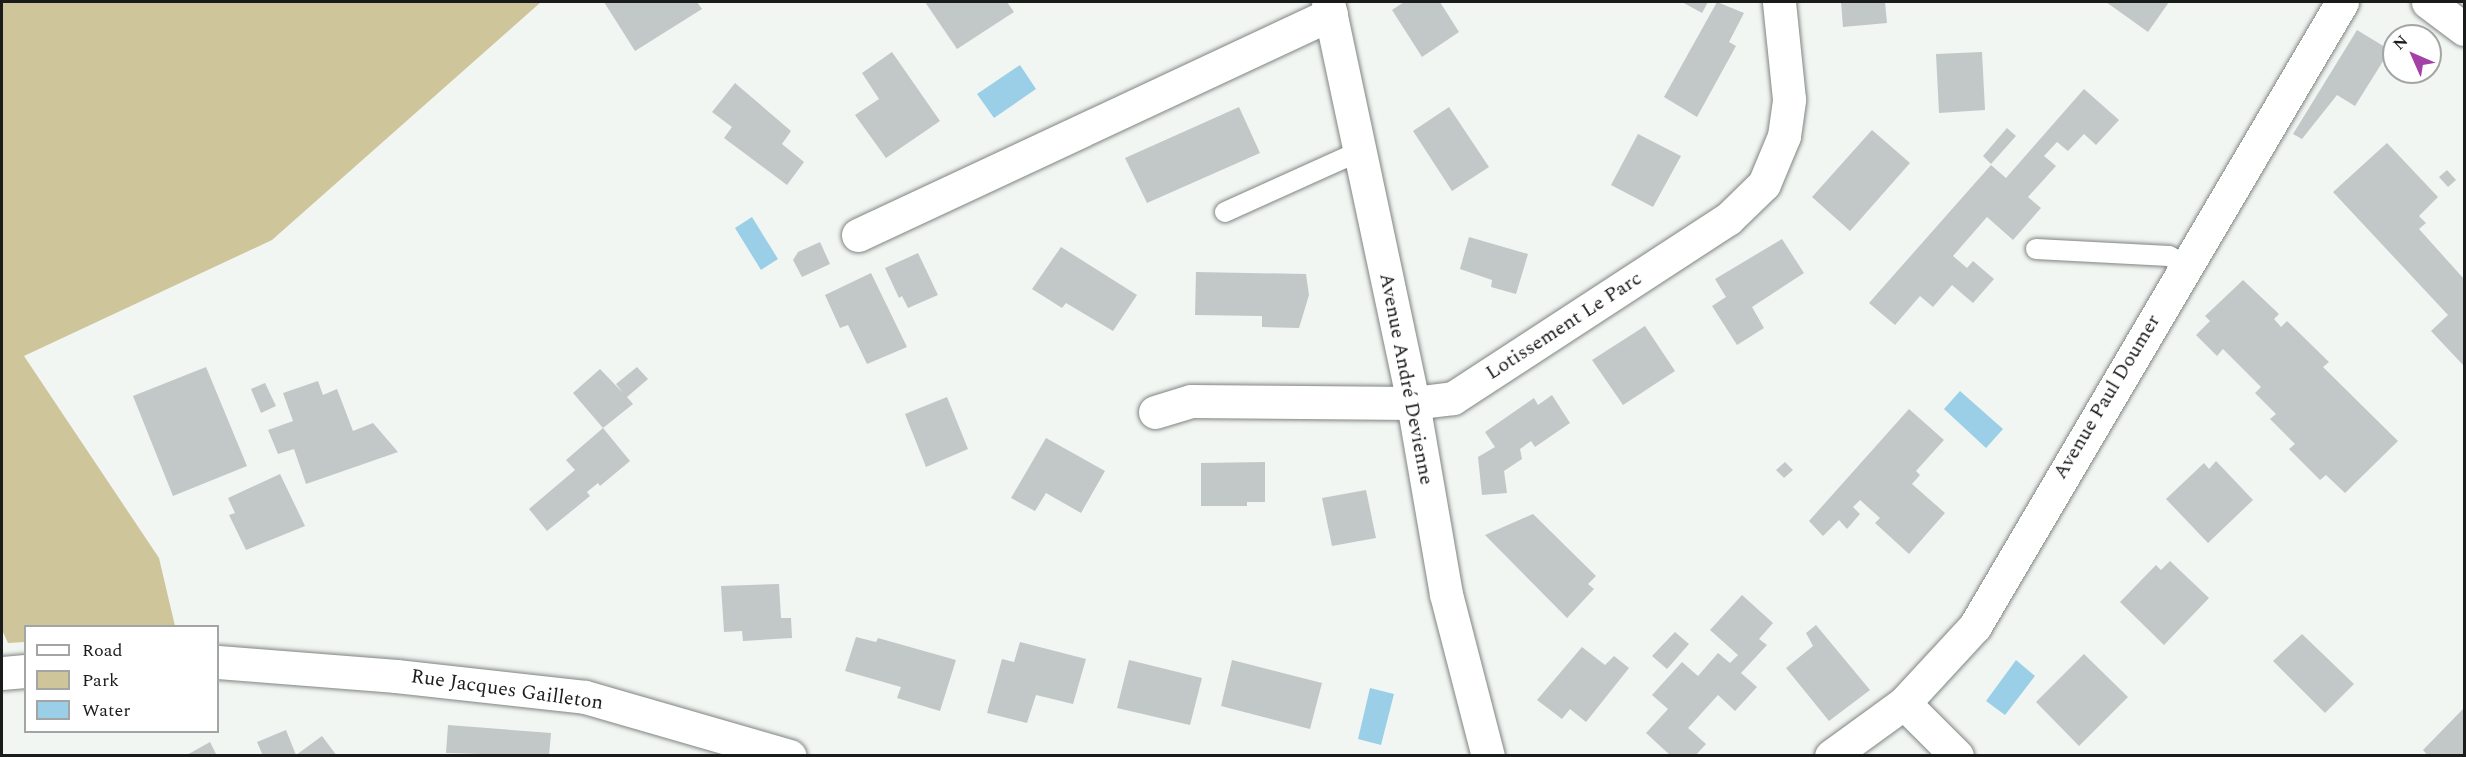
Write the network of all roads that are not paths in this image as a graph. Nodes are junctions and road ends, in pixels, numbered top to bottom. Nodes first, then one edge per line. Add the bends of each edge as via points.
1 (1779, 2) edge
2 (2342, 2) edge
3 (2428, 2) edge
4 (1329, 8) edge
5 (2464, 29) edge
6 (1360, 152) junction
7 (1225, 212) dead end
8 (858, 235) dead end
9 (2036, 249) dead end
10 (2185, 265) junction
11 (1413, 403) junction
12 (1155, 412) dead end
13 (219, 662) edge
14 (24, 671) edge
15 (2, 673) edge
16 (1904, 704) junction
17 (687, 740) edge
18 (790, 756) edge
19 (1488, 756) edge
20 (1831, 756) edge
21 (1957, 756) edge

1 - 11 street, Lotissement Le Parc via 1789,99 1784,136 1764,184 1728,219 1453,398
2 - 10 street, Avenue Paul Doumer
3 - 5 street
4 - 6 street, Avenue André Devienne
4 - 8 street
6 - 7 lane
6 - 11 street, Avenue André Devienne
9 - 10 lane via 2169,256
10 - 16 street, Avenue Paul Doumer via 1976,626
11 - 12 street, Lotissement Le Parc via 1191,401
11 - 19 street, Avenue André Devienne via 1446,594
13 - 17 street, Rue Jacques Gailleton via 396,675 585,697
14 - 15 street
16 - 20 street, Avenue Paul Doumer
16 - 21 street
17 - 18 street, Rue Jacques Gailleton

